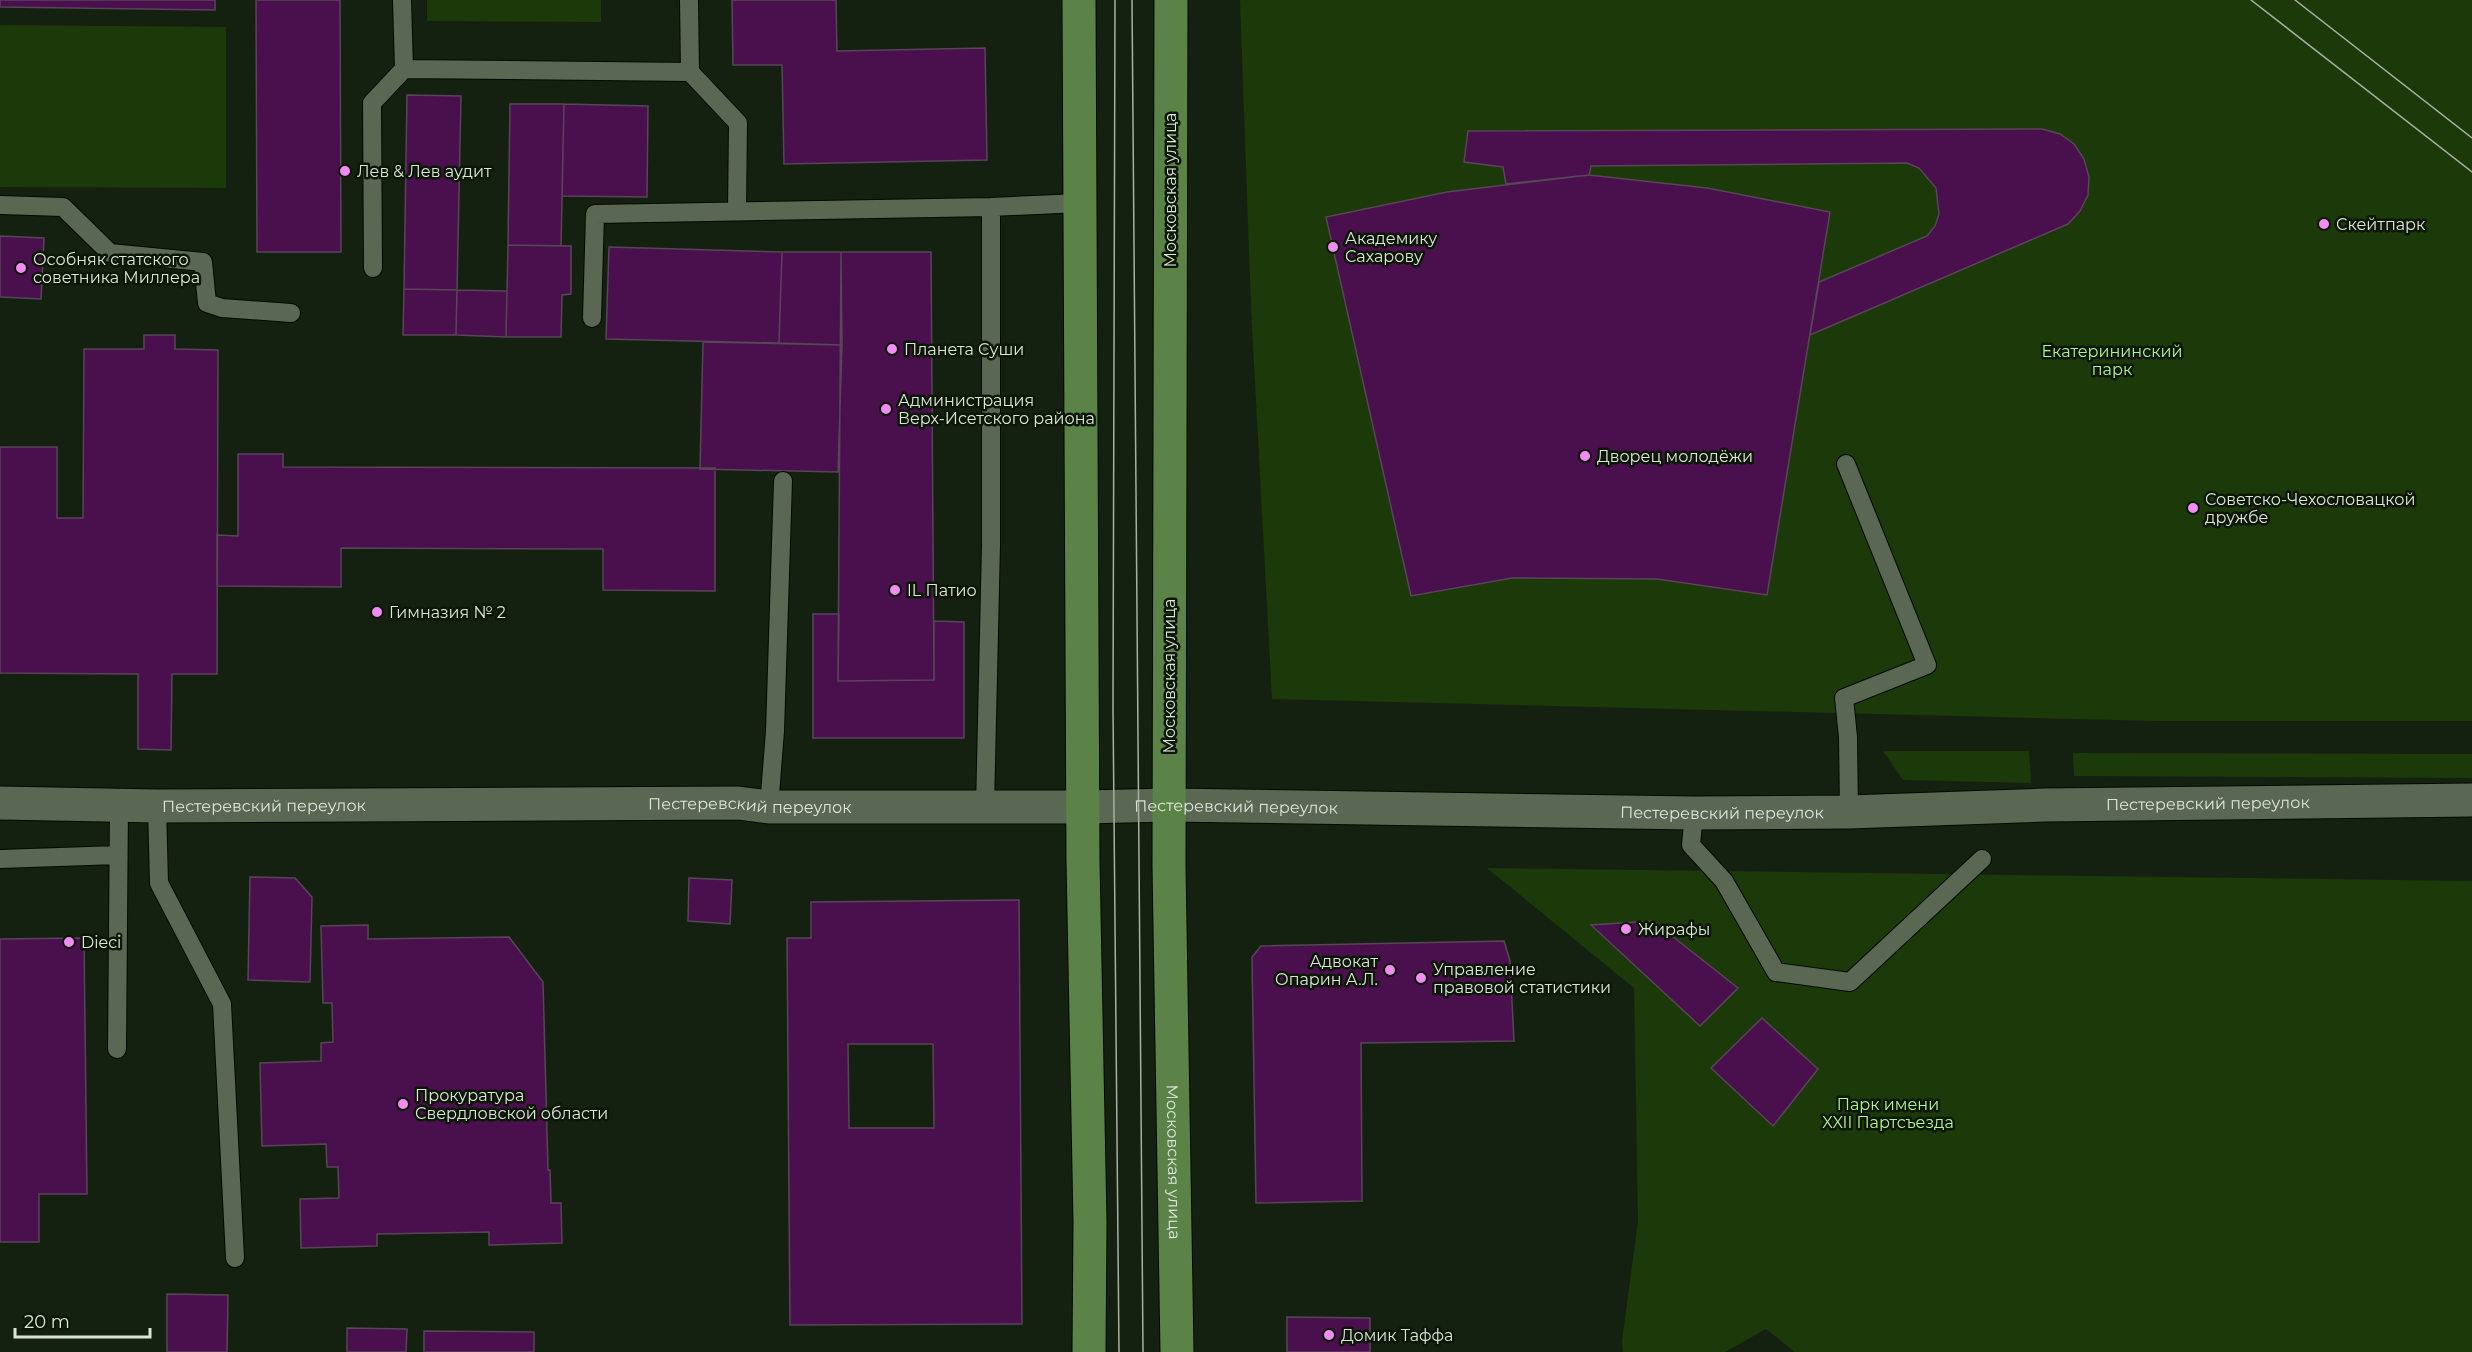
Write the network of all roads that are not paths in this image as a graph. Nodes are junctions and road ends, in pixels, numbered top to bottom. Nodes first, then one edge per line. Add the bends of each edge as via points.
1 (402, 0) edge
2 (689, 0) edge
3 (1079, 0) edge
4 (1171, 0) edge
5 (404, 69) junction
6 (690, 72) junction
7 (1080, 203) junction
8 (0, 205) edge
9 (991, 207) junction
10 (737, 210) junction
11 (373, 268) dead end
12 (291, 313) dead end
13 (592, 318) dead end
14 (1846, 464) dead end
15 (783, 481) dead end
16 (2472, 800) edge
17 (0, 803) edge
18 (119, 805) junction
19 (1169, 805) junction
20 (157, 806) junction
21 (770, 807) junction
22 (1083, 807) junction
23 (985, 808) junction
24 (1849, 812) junction
25 (1694, 813) junction
26 (118, 855) junction
27 (1982, 859) dead end
28 (0, 860) edge
29 (117, 1049) dead end
30 (236, 1258) dead end
31 (1089, 1352) edge
32 (1177, 1352) edge

1 - 5 lane
2 - 6 lane
3 - 7 main road
4 - 19 main road, Московская улица
5 - 6 lane
5 - 11 lane via 372,103
6 - 10 lane via 738,123
7 - 9 lane
7 - 22 main road
8 - 12 lane via 63,207 110,253 203,262 207,303 222,308
9 - 10 lane
9 - 23 lane via 991,544
10 - 13 lane via 595,214
14 - 24 lane via 1926,664 1844,698
15 - 21 lane
16 - 24 main road, Пестеревский переулок via 2045,805
17 - 18 main road, Пестеревский переулок
18 - 20 main road, Пестеревский переулок
18 - 26 lane
19 - 22 main road, Пестеревский переулок
19 - 25 main road, Пестеревский переулок
19 - 32 main road, Московская улица
20 - 21 main road, Пестеревский переулок via 738,803
20 - 30 lane via 159,883 222,1004
21 - 23 main road, Пестеревский переулок
22 - 23 main road, Пестеревский переулок
22 - 31 main road
24 - 25 main road, Пестеревский переулок
25 - 27 lane via 1691,845 1724,881 1776,972 1850,982
26 - 28 lane
26 - 29 lane

